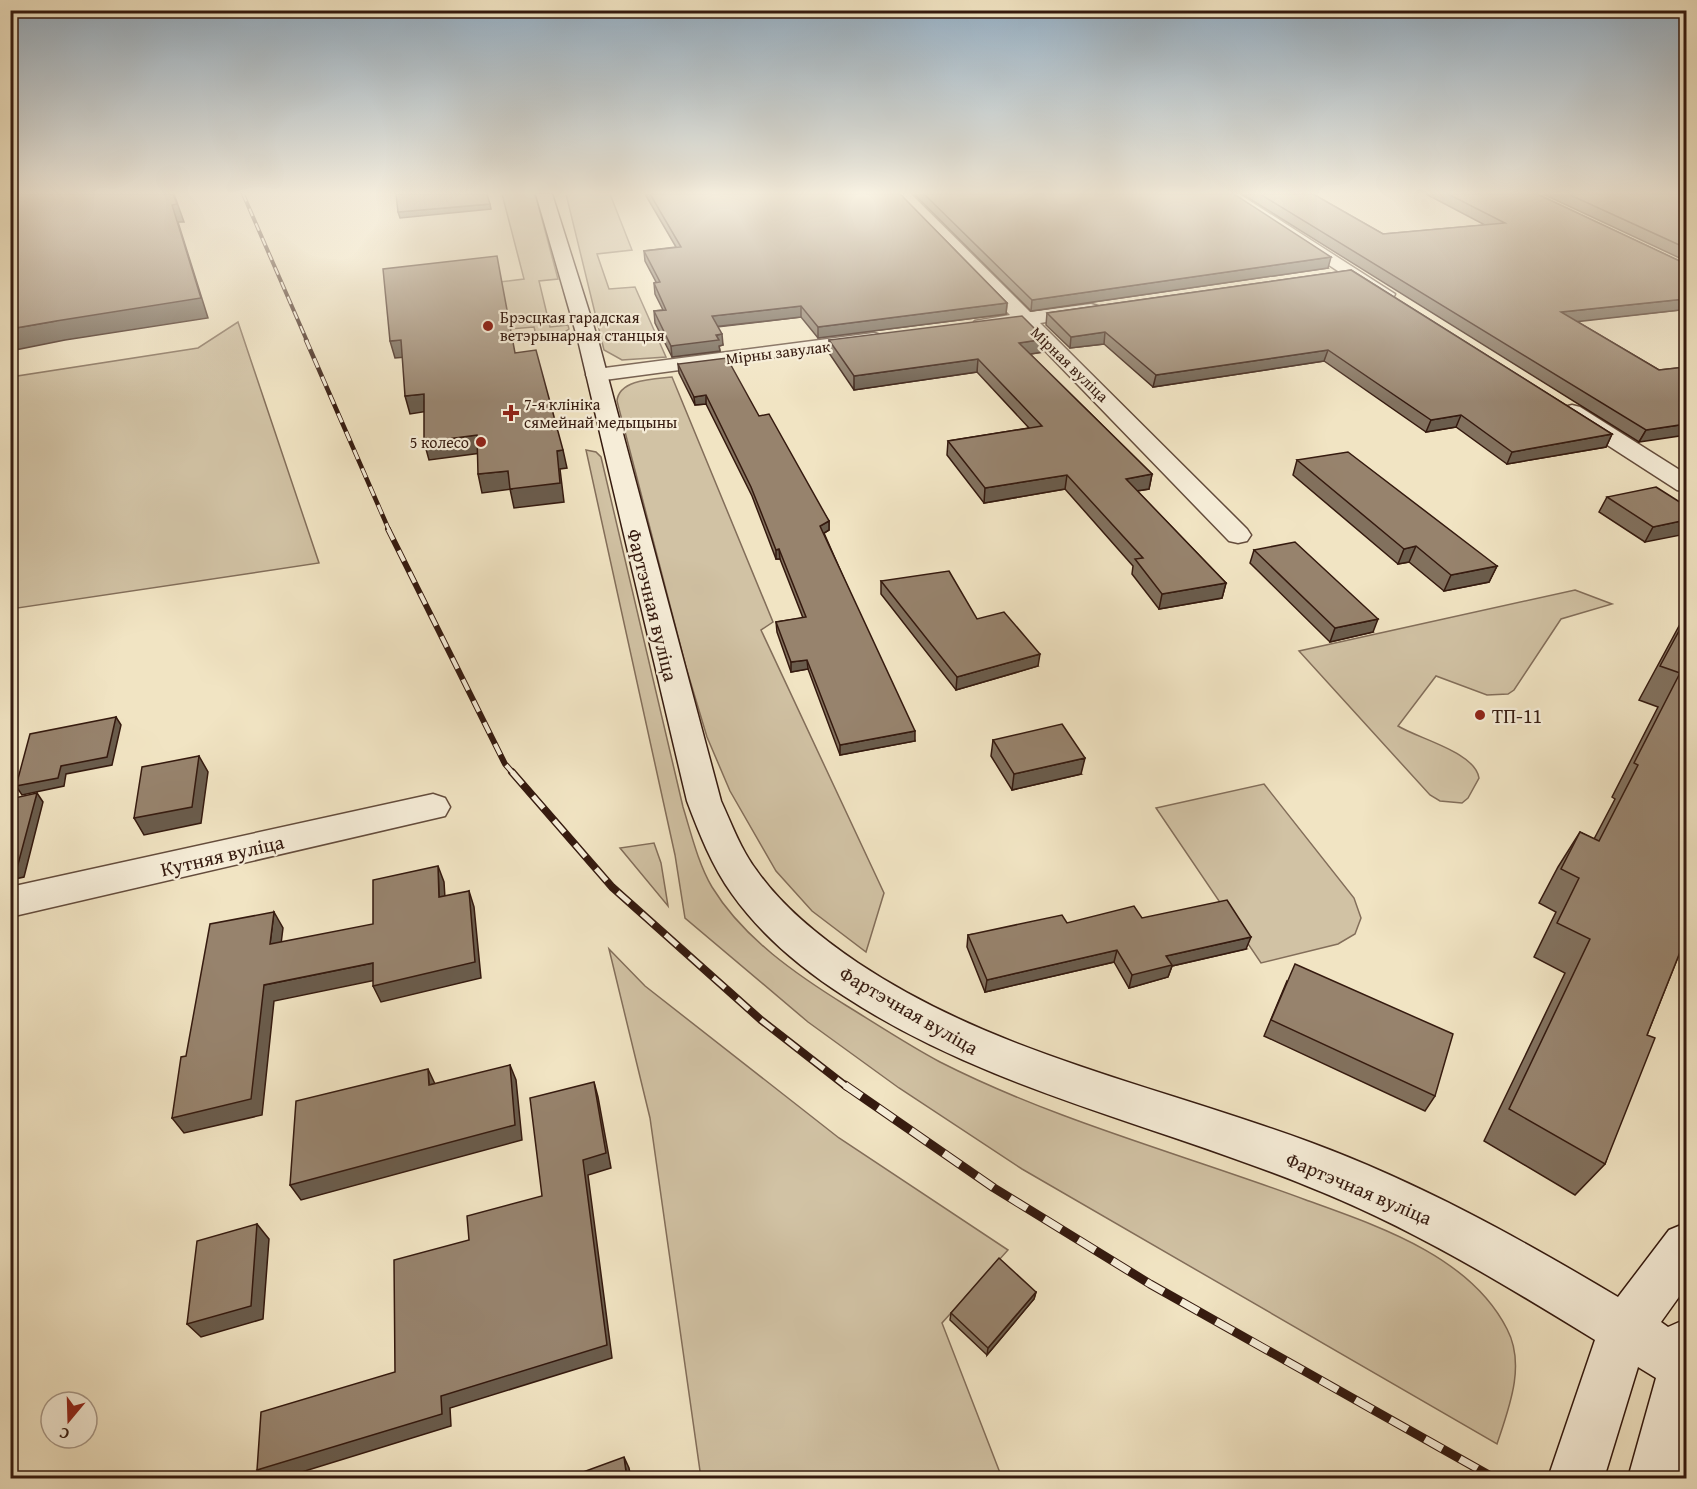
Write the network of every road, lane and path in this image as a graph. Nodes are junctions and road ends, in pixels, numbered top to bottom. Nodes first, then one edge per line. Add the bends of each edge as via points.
1 (564, 263) edge
2 (969, 263) edge
3 (1338, 263) edge
4 (1351, 272) junction
5 (1316, 277) edge
6 (1401, 303) edge
7 (1105, 308) edge
8 (1023, 320) junction
9 (964, 327) edge
10 (894, 336) edge
11 (597, 375) junction
12 (1558, 404) edge
13 (1686, 485) edge
14 (1238, 535) dead end
15 (434, 807) dead end
16 (10, 902) edge
17 (1686, 1263) edge
18 (1624, 1330) junction
19 (1686, 1356) edge
20 (1576, 1479) edge
21 (1656, 1479) edge

1 - 11 street, Фартэчная вуліца
2 - 8 street, Мірная вуліца
3 - 4 street
4 - 5 street
4 - 6 street
7 - 8 street
8 - 9 street
8 - 14 street, Мірная вуліца via 1056,348
10 - 11 street, Мірны завулак
11 - 18 street, Фартэчная вуліца via 704,801 725,851 751,892 790,933 852,981 984,1053 1054,1080 1290,1157 1370,1189 1447,1226
12 - 13 street
15 - 16 street, Кутняя вуліца
17 - 18 street
18 - 19 street, Фартэчная вуліца
18 - 20 street
19 - 21 street

